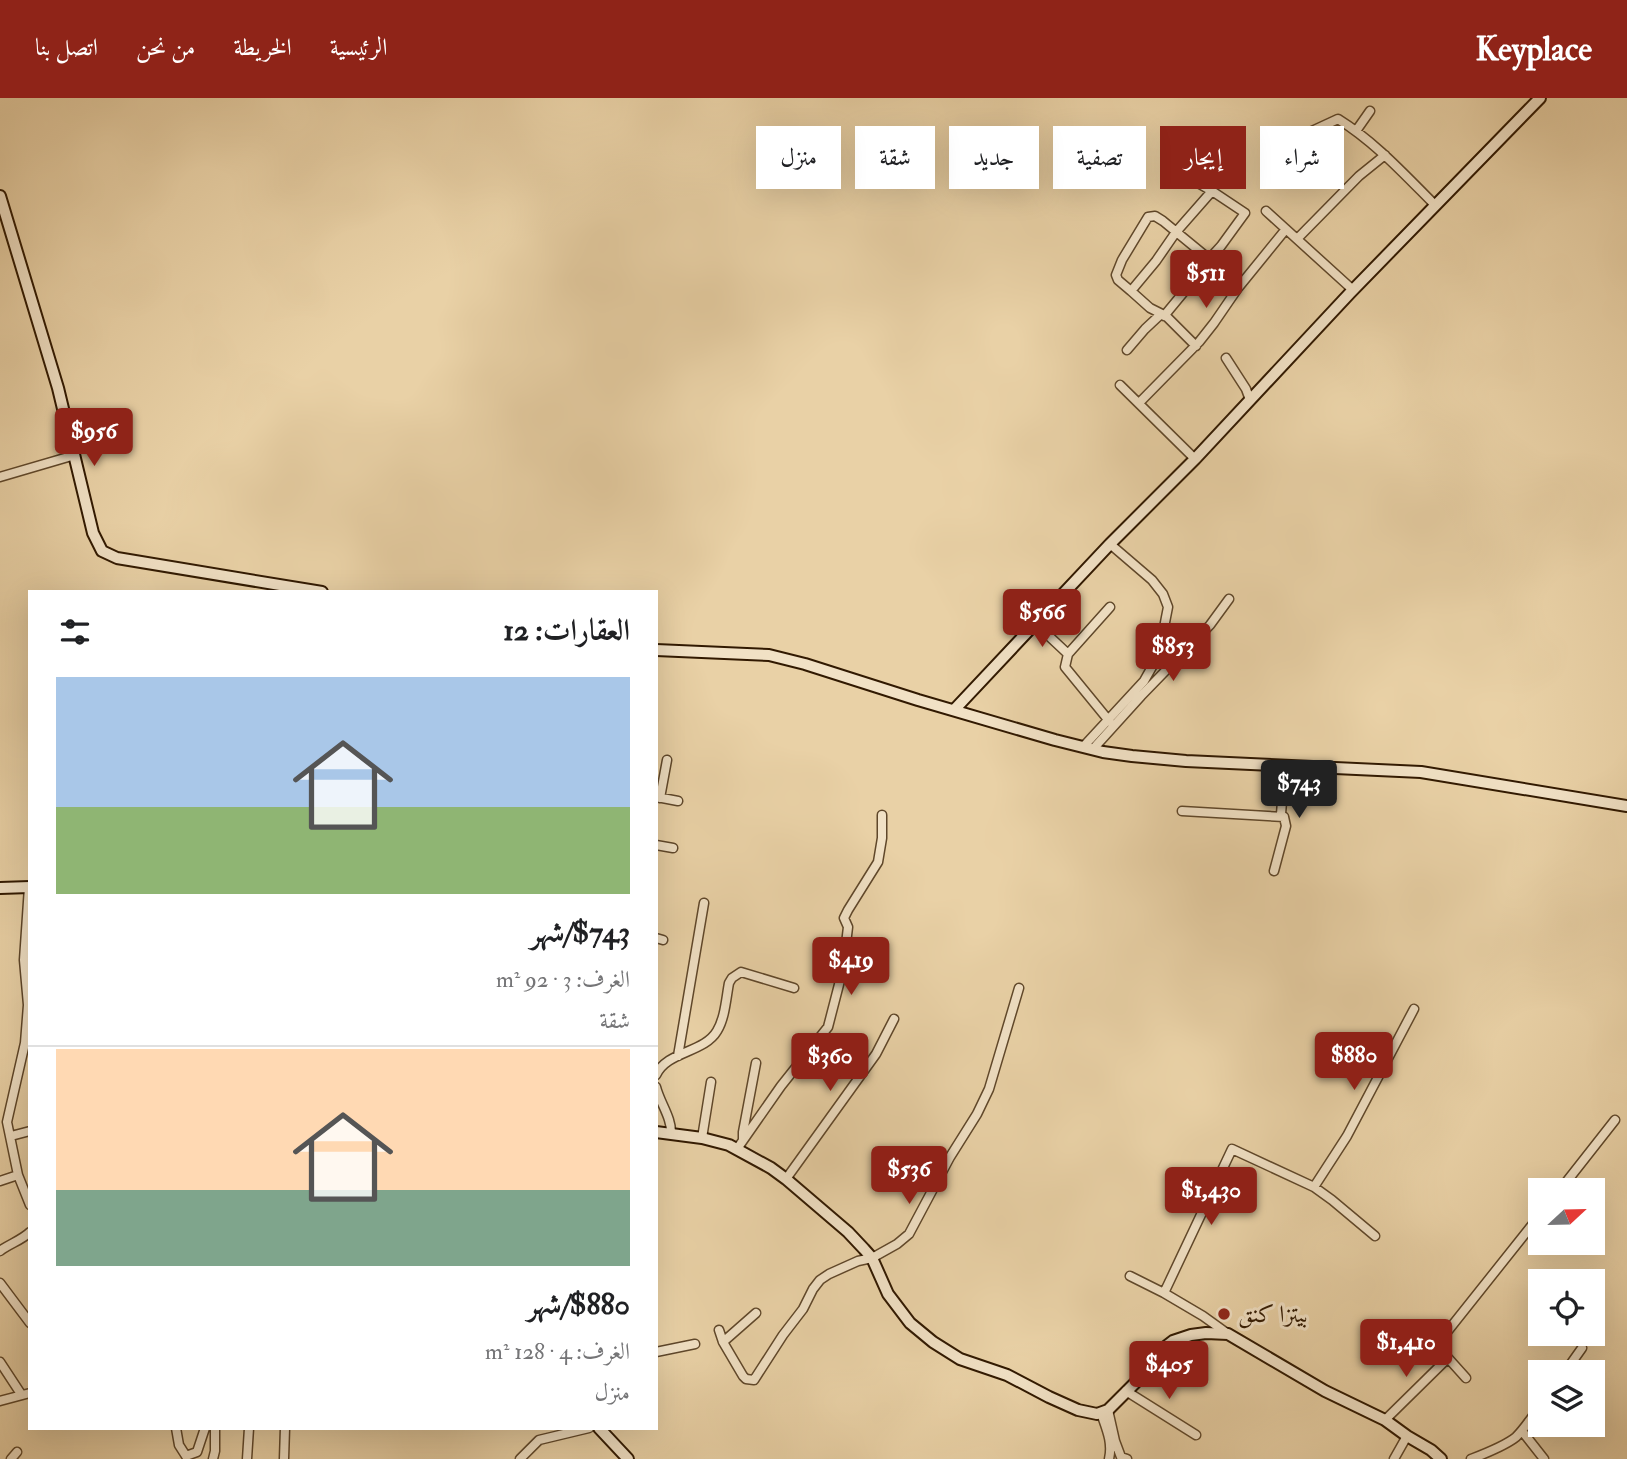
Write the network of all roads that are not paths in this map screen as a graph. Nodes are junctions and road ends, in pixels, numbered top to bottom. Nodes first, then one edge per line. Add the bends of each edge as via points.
1 (1540, 98) edge
2 (1370, 111) dead end
3 (1323, 126) edge
4 (1356, 131) junction
5 (1385, 155) junction
6 (1208, 189) edge
7 (1212, 191) junction
8 (0, 196) edge
9 (1435, 205) junction
10 (1266, 211) dead end
11 (1286, 229) junction
12 (1176, 232) junction
13 (1297, 239) junction
14 (1208, 258) junction
15 (1353, 290) junction
16 (1131, 291) junction
17 (1162, 315) junction
18 (1196, 346) junction
19 (1127, 350) dead end
20 (1226, 358) dead end
21 (1120, 385) dead end
22 (1250, 400) junction
23 (1139, 403) junction
24 (75, 455) junction
25 (1195, 459) junction
26 (0, 477) edge
27 (1110, 544) junction
28 (310, 590) edge
29 (1229, 600) dead end
30 (1110, 607) dead end
31 (1036, 624) junction
32 (658, 650) edge
33 (1068, 654) junction
34 (955, 709) junction
35 (1108, 719) junction
36 (1112, 728) junction
37 (1088, 748) junction
38 (667, 760) dead end
39 (1285, 765) junction
40 (658, 798) edge
41 (678, 801) dead end
42 (1627, 806) edge
43 (1182, 811) dead end
44 (883, 815) dead end
45 (1284, 817) junction
46 (658, 845) edge
47 (673, 848) dead end
48 (1274, 871) dead end
49 (28, 887) edge
50 (0, 888) edge
51 (704, 903) dead end
52 (28, 920) edge
53 (27, 954) edge
54 (28, 980) edge
55 (794, 988) dead end
56 (1019, 988) dead end
57 (1414, 1009) dead end
58 (28, 1014) edge
59 (894, 1019) dead end
60 (678, 1056) junction
61 (756, 1063) dead end
62 (658, 1070) edge
63 (711, 1082) dead end
64 (658, 1093) edge
65 (1615, 1120) dead end
66 (28, 1132) edge
67 (658, 1132) edge
68 (671, 1134) junction
69 (11, 1136) junction
70 (702, 1138) junction
71 (740, 1145) junction
72 (18, 1175) junction
73 (1569, 1178) edge
74 (786, 1179) junction
75 (0, 1181) edge
76 (1314, 1188) junction
77 (28, 1200) edge
78 (1528, 1229) edge
79 (28, 1236) edge
80 (1376, 1236) dead end
81 (0, 1251) edge
82 (872, 1258) junction
83 (1130, 1276) dead end
84 (0, 1283) edge
85 (1164, 1293) junction
86 (756, 1313) dead end
87 (28, 1320) edge
88 (719, 1330) dead end
89 (1228, 1334) junction
90 (723, 1342) junction
91 (695, 1344) dead end
92 (1582, 1348) dead end
93 (658, 1353) edge
94 (1448, 1358) junction
95 (1574, 1360) edge
96 (0, 1362) edge
97 (1466, 1378) dead end
98 (1126, 1391) junction
99 (25, 1393) edge
100 (0, 1401) edge
101 (1104, 1411) junction
102 (1385, 1420) junction
103 (1528, 1423) edge
104 (176, 1430) edge
105 (204, 1430) edge
106 (215, 1430) edge
107 (249, 1430) edge
108 (285, 1430) edge
109 (580, 1430) edge
110 (601, 1430) edge
111 (1522, 1431) junction
112 (1196, 1435) dead end
113 (1407, 1436) junction
114 (214, 1459) edge
115 (247, 1459) edge
116 (284, 1459) edge
117 (520, 1459) edge
118 (628, 1459) edge
119 (1109, 1459) edge
120 (1127, 1459) edge
121 (1394, 1459) edge
122 (1441, 1459) edge
123 (1471, 1459) edge
124 (1544, 1459) edge

1 - 9 street
2 - 4 street
3 - 4 street via 1338,119
4 - 5 street
5 - 9 street
5 - 13 street
6 - 7 street
7 - 12 street
7 - 14 street via 1245,213
8 - 24 street
9 - 15 street
10 - 11 street
11 - 13 street
11 - 18 street
12 - 14 street
12 - 16 street
12 - 16 street via 1157,216 1146,219 1117,270 1118,280
13 - 15 street
14 - 17 street
15 - 22 street
16 - 17 street
17 - 18 street
17 - 19 street
18 - 23 street
20 - 22 street
21 - 23 street
22 - 25 street
23 - 25 street
24 - 26 street
24 - 28 street via 93,533 102,551 117,558
25 - 27 street
27 - 31 street
27 - 35 street via 1152,580 1168,607 1153,665
29 - 36 street
30 - 33 street
31 - 33 street
31 - 34 street
32 - 34 street via 769,655
33 - 35 street via 1065,667
34 - 37 street
35 - 36 street
35 - 37 street
36 - 37 street
37 - 39 street via 1186,761
38 - 40 street
39 - 42 street via 1421,772
39 - 45 street
40 - 41 street
43 - 45 street
44 - 71 street via 878,862 844,918 848,927 843,969 828,1027
45 - 48 street via 1286,826
46 - 47 street
49 - 50 street
51 - 60 street
52 - 53 street
53 - 54 street
55 - 60 street via 741,972 729,983 716,1034
56 - 82 street via 977,1114 909,1234
57 - 76 street
58 - 69 street via 7,1122
59 - 74 street via 876,1054
60 - 62 street
61 - 71 street
63 - 70 street
64 - 68 street
65 - 73 street
66 - 69 street
67 - 68 street
68 - 70 street
69 - 72 street
70 - 71 street
71 - 74 street
72 - 75 street
72 - 77 street
74 - 82 street
76 - 80 street
76 - 85 street via 1232,1149
78 - 94 street via 1432,1344
79 - 81 street
82 - 90 street via 820,1280 754,1380 743,1376
82 - 101 street via 888,1294 909,1323 933,1342 960,1359 1007,1374 1078,1410
83 - 85 street
84 - 87 street
85 - 89 street
86 - 90 street
88 - 90 street
89 - 98 street via 1173,1340
89 - 102 street
91 - 93 street
92 - 95 street
94 - 97 street
94 - 102 street
96 - 99 street
98 - 101 street
98 - 112 street
99 - 100 street
101 - 119 street
101 - 120 street via 1121,1457
102 - 113 street
103 - 111 street
104 - 105 street via 186,1456 197,1452
106 - 114 street
107 - 115 street
108 - 116 street
109 - 117 street via 538,1440
110 - 118 street
111 - 123 street via 1486,1455
111 - 124 street
113 - 121 street
113 - 122 street

